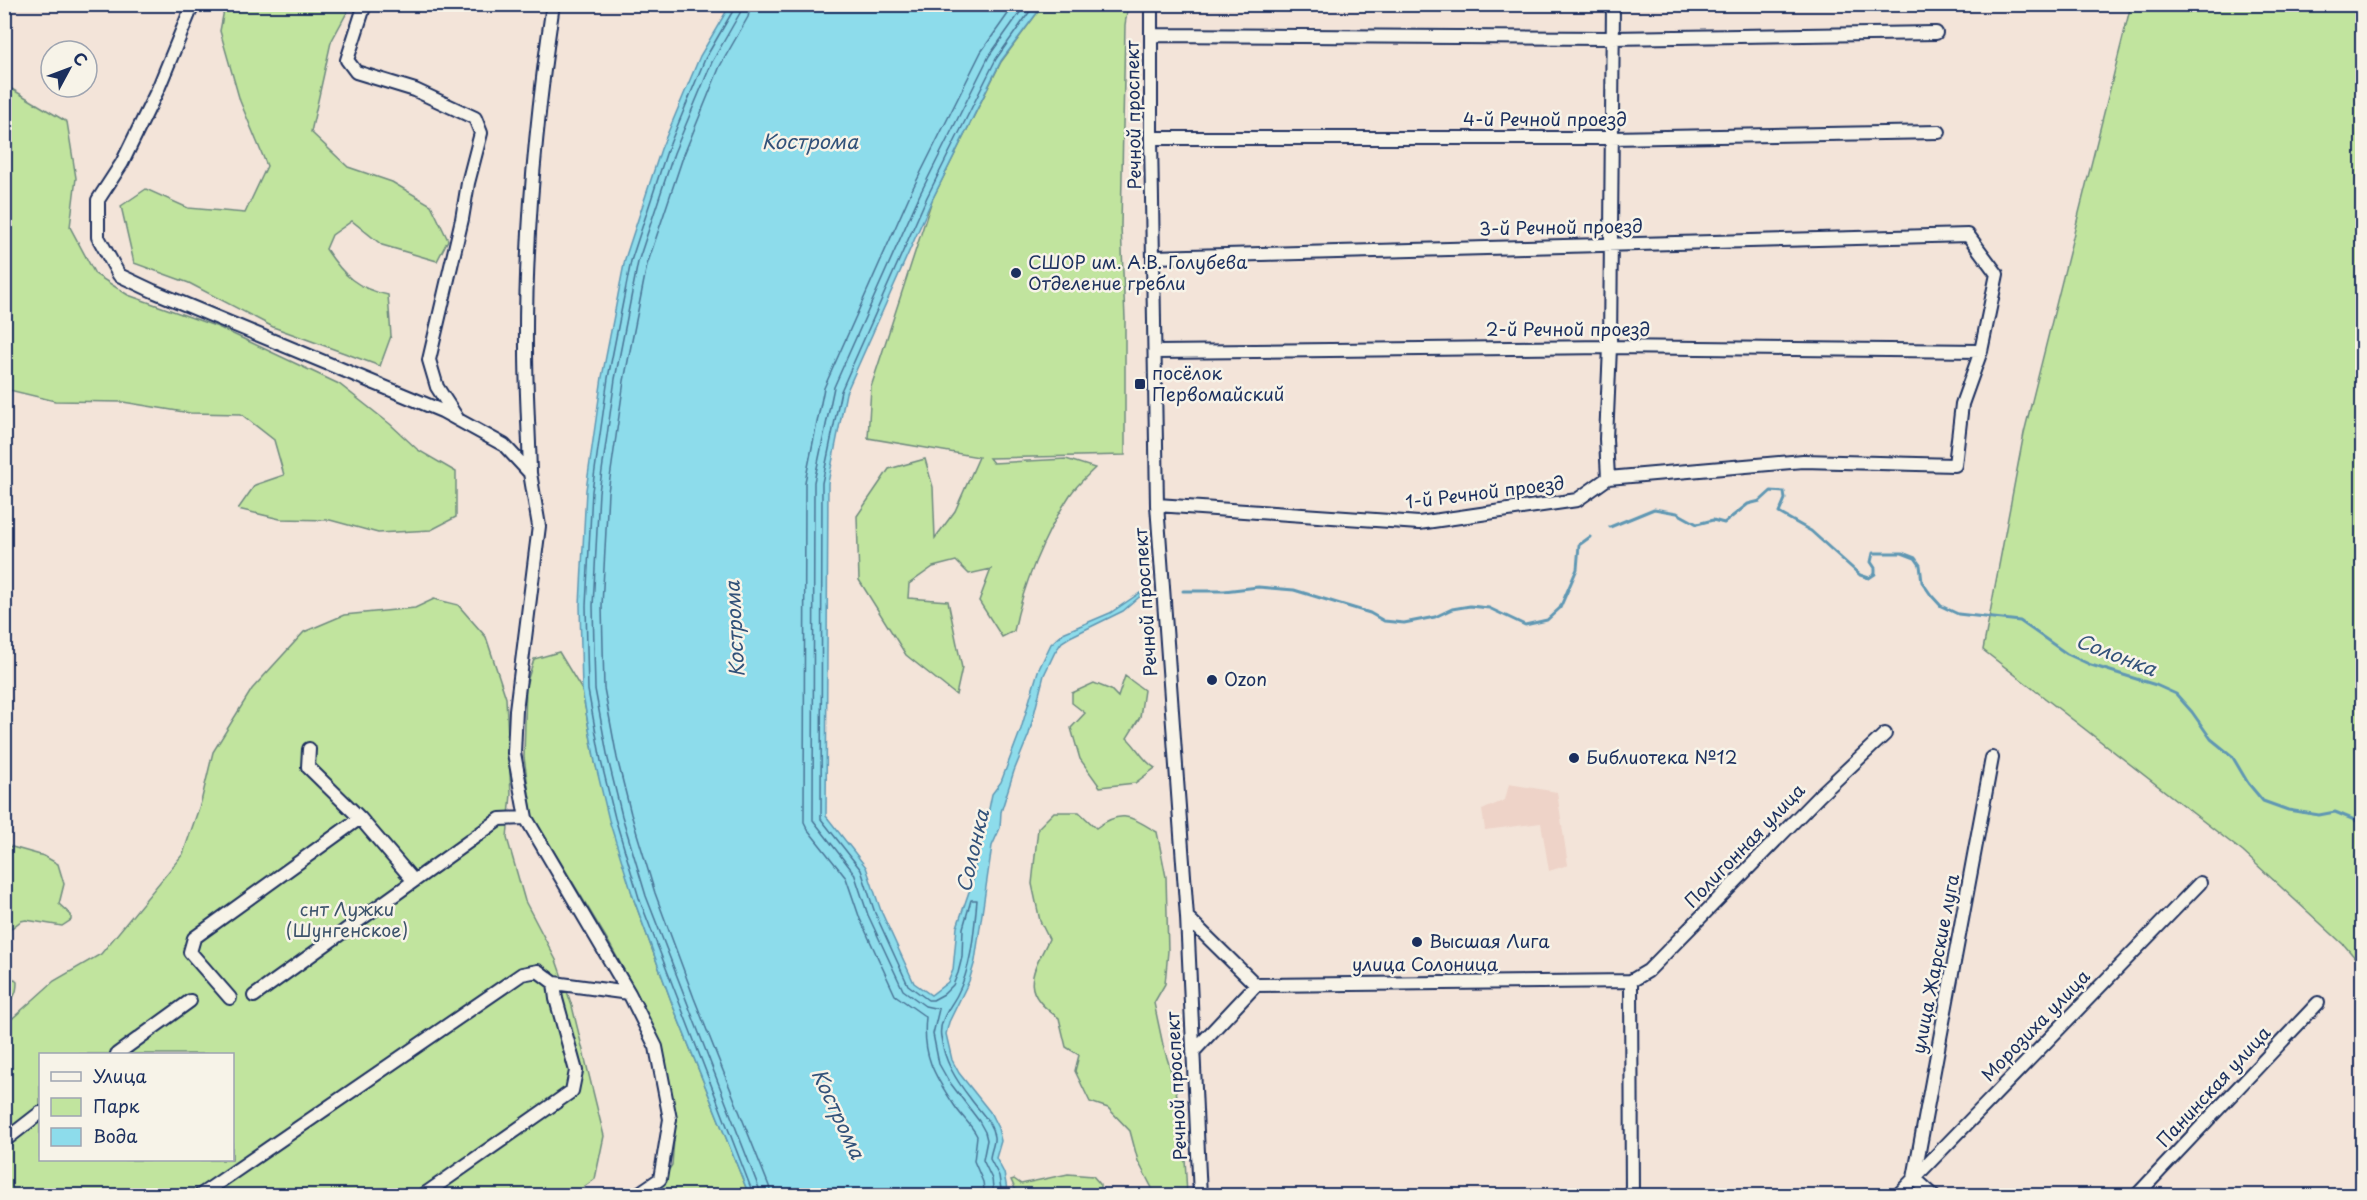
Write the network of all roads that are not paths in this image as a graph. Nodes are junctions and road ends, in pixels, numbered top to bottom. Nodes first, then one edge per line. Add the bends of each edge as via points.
1 (193, 4) edge
2 (365, 4) edge
3 (553, 4) edge
4 (1151, 4) edge
5 (1613, 4) edge
6 (1936, 33) dead end
7 (1151, 35) junction
8 (1612, 38) junction
9 (1939, 132) dead end
10 (1151, 138) junction
11 (1611, 138) junction
12 (1611, 245) junction
13 (1154, 257) junction
14 (1610, 347) junction
15 (1982, 351) junction
16 (1155, 352) junction
17 (457, 420) junction
18 (530, 473) junction
19 (1608, 478) junction
20 (1157, 505) junction
21 (1884, 734) dead end
22 (309, 749) dead end
23 (1992, 758) dead end
24 (360, 818) junction
25 (526, 818) junction
26 (413, 880) junction
27 (2200, 883) dead end
28 (1187, 917) junction
29 (1631, 981) junction
30 (554, 983) junction
31 (1256, 985) junction
32 (630, 993) junction
33 (254, 996) dead end
34 (230, 998) dead end
35 (190, 1001) dead end
36 (2318, 1003) dead end
37 (1193, 1052) junction
38 (118, 1053) edge
39 (39, 1114) edge
40 (4, 1141) edge
41 (1914, 1178) junction
42 (199, 1196) edge
43 (422, 1196) edge
44 (635, 1196) edge
45 (1200, 1196) edge
46 (1632, 1196) edge
47 (1897, 1196) edge
48 (1934, 1196) edge
49 (2136, 1196) edge

1 - 17 street via 153,100 122,163 98,200 98,237 119,275
2 - 17 street via 347,60 356,72 379,77 454,107 475,118 481,133 429,360 437,387
3 - 18 street via 540,96 529,237 526,350
4 - 7 street, Речной проспект
5 - 8 street
6 - 8 street
7 - 8 street
7 - 10 street, Речной проспект
8 - 11 street
9 - 11 street, 4-й Речной проезд
10 - 11 street, 4-й Речной проезд
10 - 13 street, Речной проспект
11 - 12 street
12 - 13 street, 3-й Речной проезд
12 - 14 street
12 - 15 street, 3-й Речной проезд via 1968,235 1997,274
13 - 16 street, Речной проспект
14 - 15 street, 2-й Речной проезд
14 - 16 street, 2-й Речной проезд
14 - 19 street
15 - 19 street via 1962,404 1955,465 1803,461
16 - 20 street, Речной проспект
17 - 18 street via 504,445
18 - 25 street via 539,526 514,753
19 - 20 street, 1-й Речной проезд via 1577,500 1419,523
20 - 28 street, Речной проспект
21 - 29 street, Полигонная улица via 1648,971
22 - 24 street via 308,767
23 - 41 street, улица Жарские луга
24 - 26 street
24 - 34 street via 194,938 190,952
25 - 26 street via 500,819
25 - 32 street
26 - 33 street
27 - 41 street, Морозиха улица
28 - 31 street
28 - 37 street, Речной проспект
29 - 31 street, улица Солоница
29 - 46 street
30 - 32 street
30 - 42 street via 538,971 522,974
30 - 43 street via 576,1071 572,1091
31 - 37 street
32 - 44 street via 656,1047 670,1119 660,1179
35 - 38 street
36 - 49 street, Панинская улица
37 - 45 street, Речной проспект
39 - 40 street
41 - 47 street, Морозиха улица
41 - 48 street

